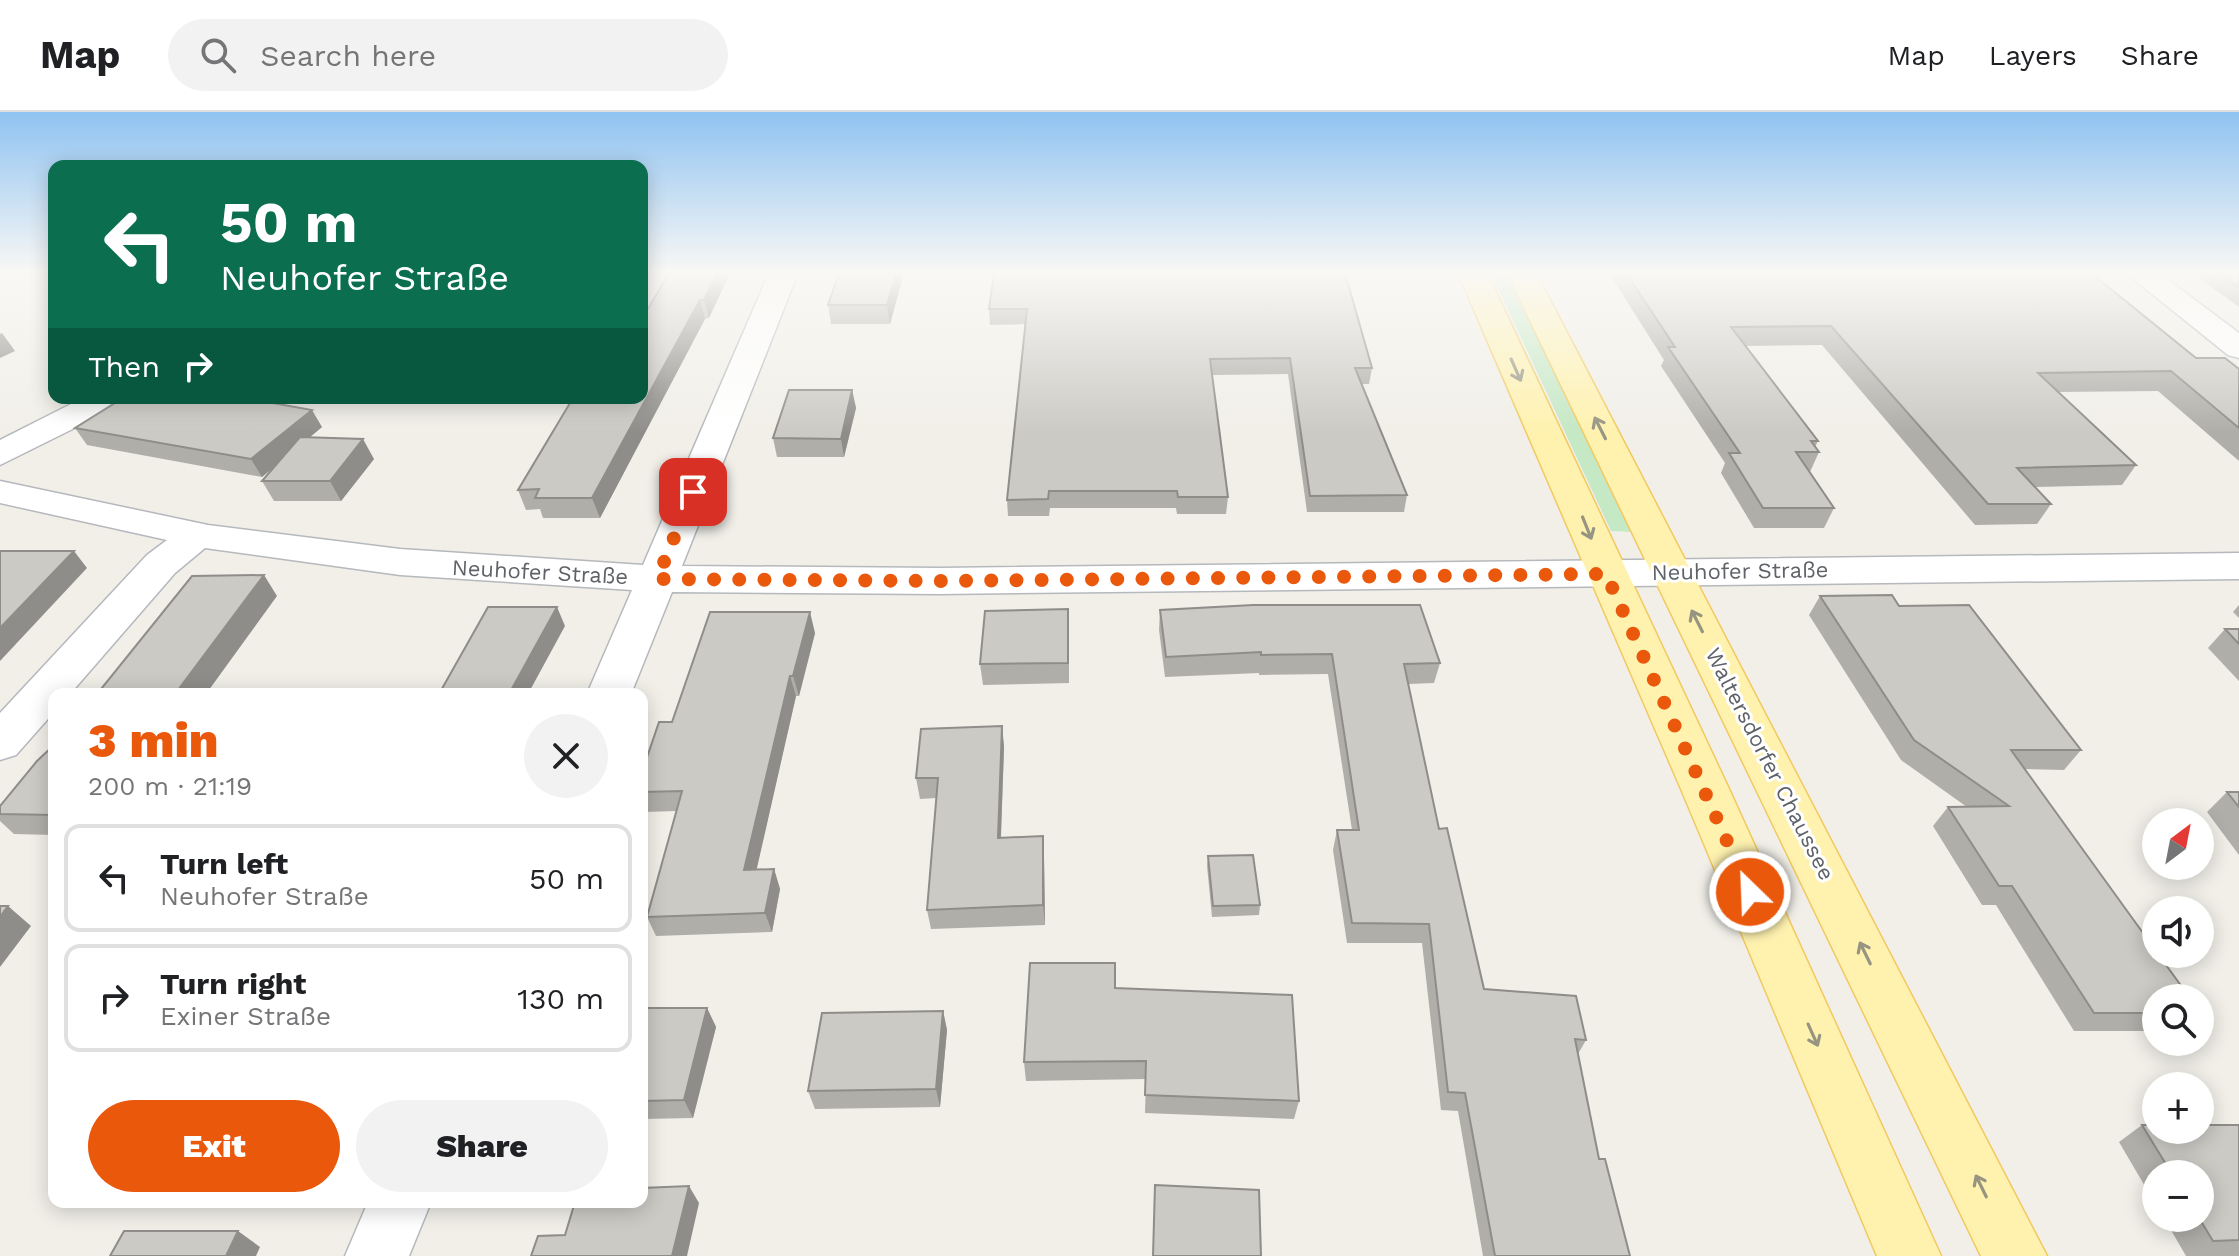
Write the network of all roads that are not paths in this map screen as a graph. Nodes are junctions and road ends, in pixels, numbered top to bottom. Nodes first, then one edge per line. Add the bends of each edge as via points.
1 (762, 326) edge
2 (1496, 326) edge
3 (1548, 326) edge
4 (2210, 326) edge
5 (2239, 348) edge
6 (97, 404) edge
7 (0, 454) edge
8 (0, 492) edge
9 (198, 535) junction
10 (2239, 566) edge
11 (1673, 573) junction
12 (1606, 574) junction
13 (657, 579) junction
14 (49, 688) edge
15 (612, 688) edge
16 (48, 690) edge
17 (0, 743) edge
18 (397, 1208) edge
19 (377, 1256) edge
20 (1909, 1256) edge
21 (2015, 1256) edge

1 - 13 street
2 -> 12 main road
11 -> 3 main road, Waltersdorfer Chaussee
4 - 5 street
6 - 7 street
8 - 9 street, Neuhofer Straße
9 - 13 street, Neuhofer Straße via 425,565
9 - 14 street via 161,564
10 - 11 street, Neuhofer Straße
11 - 12 street, Neuhofer Straße
21 -> 11 main road, Waltersdorfer Chaussee
12 - 13 street, Neuhofer Straße
12 -> 20 main road
13 - 15 street
16 - 17 street
18 - 19 street

